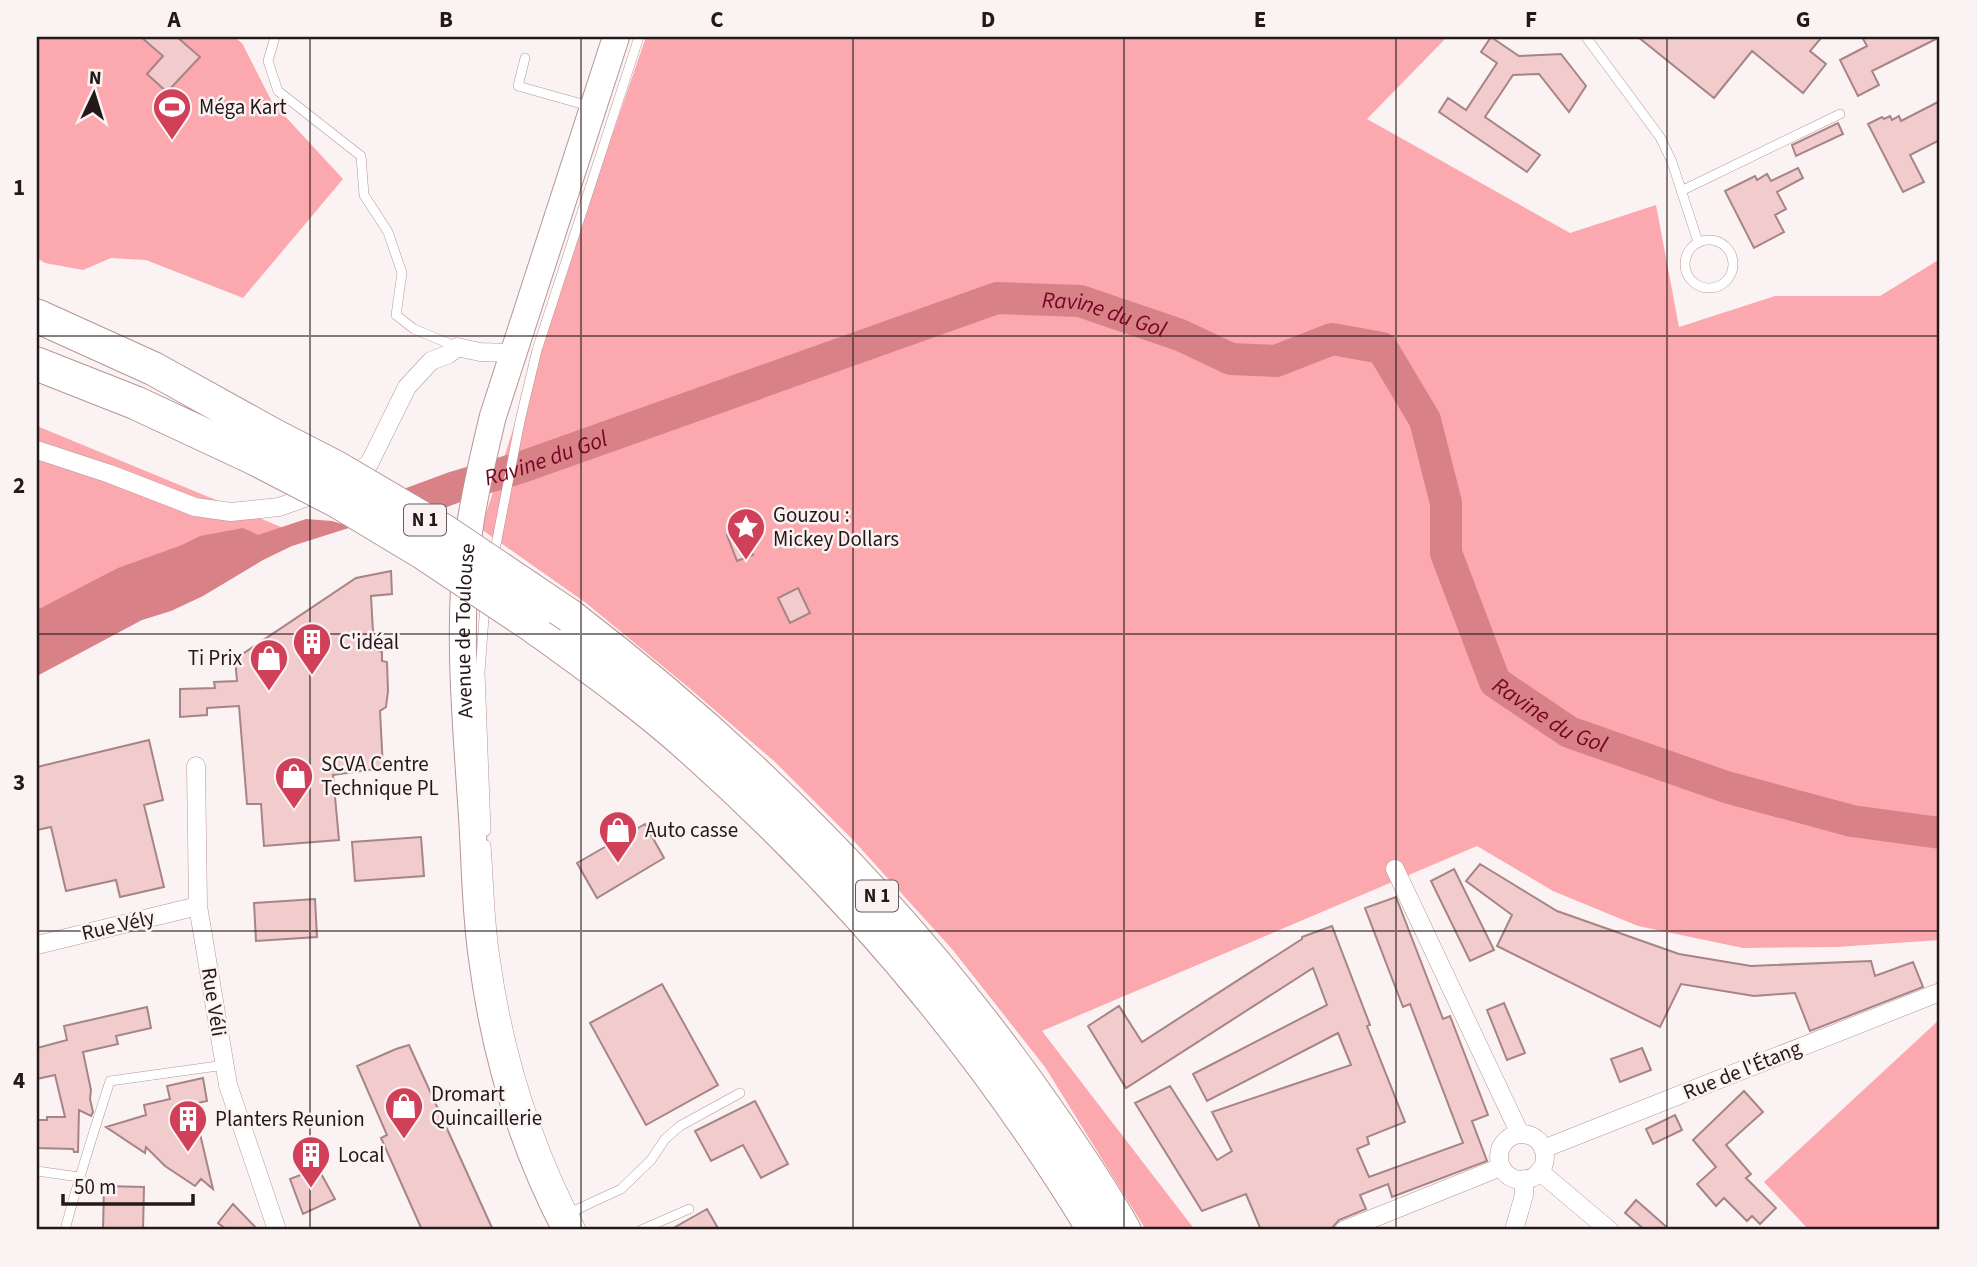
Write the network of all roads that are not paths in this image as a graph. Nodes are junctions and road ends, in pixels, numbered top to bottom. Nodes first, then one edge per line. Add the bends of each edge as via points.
1 (275, 37) edge
2 (616, 37) edge
3 (639, 37) edge
4 (1586, 37) edge
5 (525, 58) dead end
6 (593, 106) junction
7 (1840, 114) dead end
8 (1681, 191) junction
9 (1698, 242) junction
10 (37, 316) edge
11 (37, 334) edge
12 (457, 347) junction
13 (512, 352) junction
14 (37, 364) edge
15 (264, 447) junction
16 (37, 450) edge
17 (197, 766) dead end
18 (1395, 869) dead end
19 (198, 906) junction
20 (37, 945) edge
21 (1940, 992) edge
22 (225, 1065) junction
23 (740, 1093) dead end
24 (1520, 1134) junction
25 (1543, 1149) junction
26 (1501, 1167) junction
27 (37, 1171) edge
28 (1532, 1175) junction
29 (79, 1177) junction
30 (689, 1209) dead end
31 (570, 1223) edge
32 (65, 1230) edge
33 (277, 1230) edge
34 (641, 1230) edge
35 (1094, 1230) edge
36 (1124, 1230) edge
37 (1344, 1230) edge
38 (1514, 1230) edge
39 (1609, 1230) edge

1 - 12 lane via 268,61 278,90 361,156 364,195 388,232 402,274 396,315 414,329
2 - 6 main road, Avenue de Toulouse
3 - 31 lane via 537,350 501,513 480,672 494,955 511,1046
4 - 8 lane via 1660,137
5 - 6 lane via 518,86
6 - 13 main road, Avenue de Toulouse
7 - 8 lane
8 - 9 lane
9 - 9 lane via 1685,258 1685,269 1698,286 1720,286 1733,269 1733,258 1719,242
10 - 15 highway via 154,369
11 - 15 highway, N 1
12 - 13 street
12 - 16 street via 431,361 407,387 369,464 331,488 279,507 231,512 195,507
13 - 31 main road, Avenue de Toulouse via 487,439 468,541 463,692 482,957 499,1052 523,1132
14 - 15 highway, N 1
15 - 35 highway, N 1, bridge via 604,678 691,748 779,830 856,909 1002,1088
15 - 36 highway, N 1, bridge via 337,468 444,531 570,616 729,749 789,805 930,956 1016,1065
17 - 19 street, Rue Véli
18 - 24 street
19 - 20 street, Rue Vély
19 - 22 street, Rue Véli
21 - 25 street, Rue de l'Étang
22 - 29 lane via 110,1081
22 - 33 street, Rue Véli
23 - 31 lane via 680,1126 621,1189
24 - 25 street via 1529,1135
24 - 26 street via 1503,1143 1498,1158
25 - 28 street via 1545,1157
26 - 28 street via 1507,1175
26 - 37 street
27 - 29 lane
28 - 38 street
28 - 39 street
29 - 32 lane
30 - 34 lane

